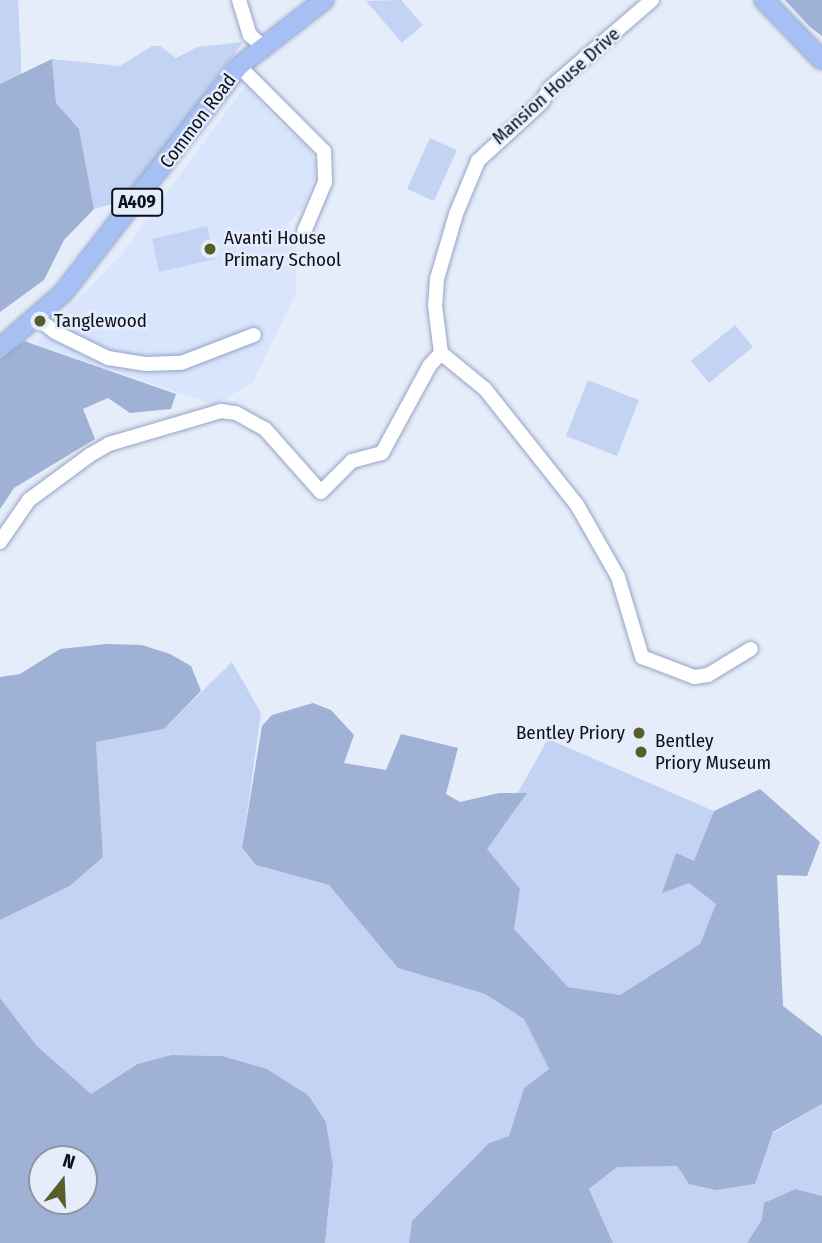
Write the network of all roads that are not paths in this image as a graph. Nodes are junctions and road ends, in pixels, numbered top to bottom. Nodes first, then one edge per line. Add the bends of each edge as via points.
1 (239, 0) edge
2 (324, 0) edge
3 (652, 0) edge
4 (764, 0) edge
5 (261, 45) junction
6 (822, 60) edge
7 (239, 66) junction
8 (304, 232) dead end
9 (38, 319) junction
10 (254, 335) dead end
11 (0, 348) edge
12 (441, 353) junction
13 (0, 542) edge
14 (751, 649) dead end

1 - 5 street via 250,35
2 - 5 main road, Common Road / A409
3 - 12 street, Mansion House Drive via 550,88 541,103 478,161 437,279
4 - 6 main road
5 - 7 main road, Common Road / A409
7 - 8 street via 324,151 325,182
7 - 9 main road, Common Road / A409 via 135,204
9 - 10 street via 108,358 147,364 181,363
9 - 11 main road, Common Road / A409
12 - 13 street via 382,453 352,461 321,492 265,429 236,413 221,411 109,444 90,454 29,500
12 - 14 street via 485,389 577,505 618,578 642,657 694,677 708,675

